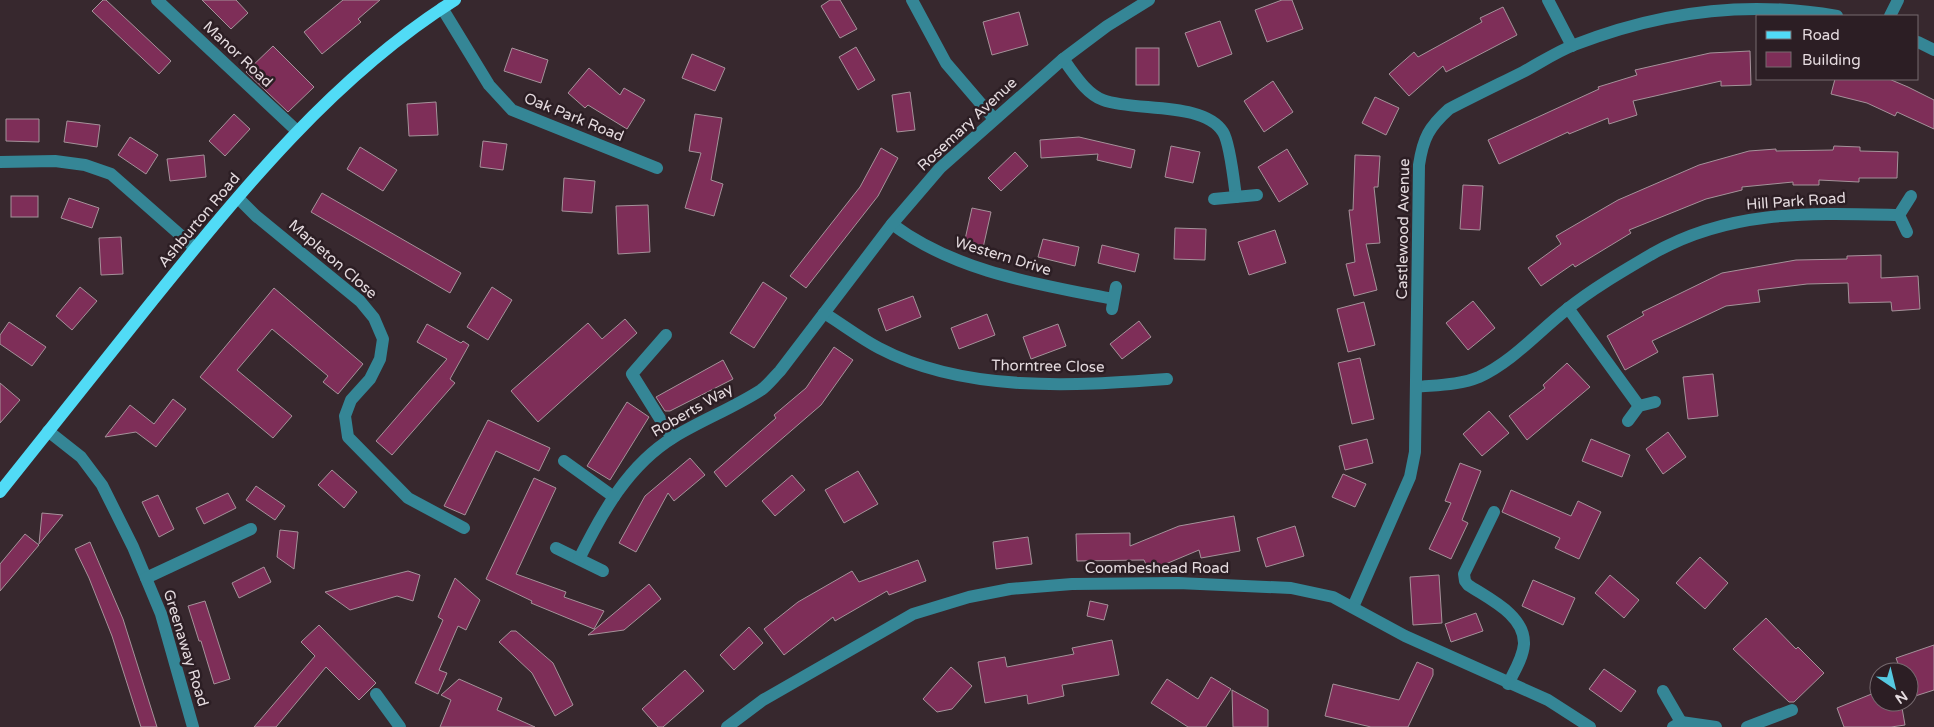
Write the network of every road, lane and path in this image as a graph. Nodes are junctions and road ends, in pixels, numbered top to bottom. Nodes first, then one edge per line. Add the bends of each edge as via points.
1 (157, 0) edge
2 (455, 0) edge
3 (912, 0) edge
4 (1149, 0) edge
5 (1548, 0) edge
6 (1898, 0) edge
7 (442, 8) junction
8 (1831, 15) edge
9 (1890, 15) edge
10 (1919, 42) edge
11 (1572, 46) junction
12 (1934, 50) edge
13 (1063, 59) junction
14 (994, 119) junction
15 (297, 131) junction
16 (0, 162) edge
17 (657, 168) dead end
18 (1257, 195) dead end
19 (1236, 196) junction
20 (1911, 196) dead end
21 (238, 198) junction
22 (1214, 199) dead end
23 (1899, 215) junction
24 (892, 224) junction
25 (1907, 232) dead end
26 (195, 248) junction
27 (1114, 299) dead end
28 (1568, 308) junction
29 (824, 313) junction
30 (666, 335) dead end
31 (780, 371) joint
32 (1167, 380) dead end
33 (1416, 386) junction
34 (1655, 402) dead end
35 (1638, 406) junction
36 (1628, 421) dead end
37 (48, 431) junction
38 (672, 438) junction
39 (564, 461) dead end
40 (0, 492) edge
41 (614, 497) junction
42 (1494, 512) dead end
43 (464, 528) dead end
44 (251, 529) dead end
45 (556, 548) dead end
46 (579, 559) junction
47 (603, 571) dead end
48 (146, 578) junction
49 (1352, 607) junction
50 (1508, 684) junction
51 (1663, 691) dead end
52 (376, 694) dead end
53 (1792, 710) dead end
54 (392, 724) edge
55 (1677, 724) edge
56 (193, 727) edge
57 (726, 727) edge
58 (1590, 727) edge
59 (1716, 727) edge
60 (1747, 727) edge

1 - 15 street, Manor Road
2 - 7 main road, Ashburton Road
3 - 14 street via 946,63
4 - 13 street, Rosemary Avenue
5 - 11 street
6 - 9 street
7 - 15 main road, Ashburton Road via 387,48
7 - 17 street, Oak Park Road via 489,85 512,110
8 - 11 street, Castlewood Avenue via 1765,6 1713,9 1653,18
10 - 12 street
11 - 33 street, Castlewood Avenue via 1449,109 1433,123 1422,143
13 - 14 street, Rosemary Avenue
13 - 19 street via 1085,87 1102,100 1188,113 1210,120 1224,133
14 - 24 street, Rosemary Avenue via 940,168
15 - 21 main road, Ashburton Road
16 - 26 street via 56,161 85,165 112,174
18 - 19 street
19 - 22 street
20 - 23 street
21 - 26 main road, Ashburton Road
21 - 43 street, Mapleton Close via 360,300 374,318 383,338 380,359 370,379 351,400 345,416 348,438 408,498
23 - 25 street
23 - 28 street, Hill Park Road via 1821,213 1750,218 1704,231 1653,253
24 - 27 street, Western Drive via 940,254 995,273
24 - 29 street, Rosemary Avenue
26 - 37 main road, Ashburton Road
28 - 33 street, Hill Park Road via 1500,366 1477,378
28 - 35 street
29 - 31 street, Rosemary Avenue
29 - 32 street, Thorntree Close via 887,351 917,364 988,382 1102,384
30 - 38 street via 632,374
31 - 38 street, Roberts Way via 762,389
33 - 49 street, Castlewood Avenue via 1415,452 1410,477
34 - 35 street
35 - 36 street
37 - 40 main road, Ashburton Road
37 - 48 street, Greenaway Road via 81,457 102,485
38 - 41 street, Roberts Way via 643,460
39 - 41 street
41 - 46 street, Roberts Way
42 - 50 street via 1464,574 1468,585 1507,611 1518,625 1524,645
44 - 48 street, Greenaway Road
45 - 46 street
46 - 47 street
48 - 56 street, Greenaway Road via 161,614
49 - 50 street, Coombeshead Road via 1405,636
49 - 57 street, Coombeshead Road via 1320,593 1232,584 1072,584 977,595 913,614 763,700
50 - 58 street, Coombeshead Road via 1548,700
51 - 55 street
52 - 54 street
53 - 60 street
55 - 59 street

